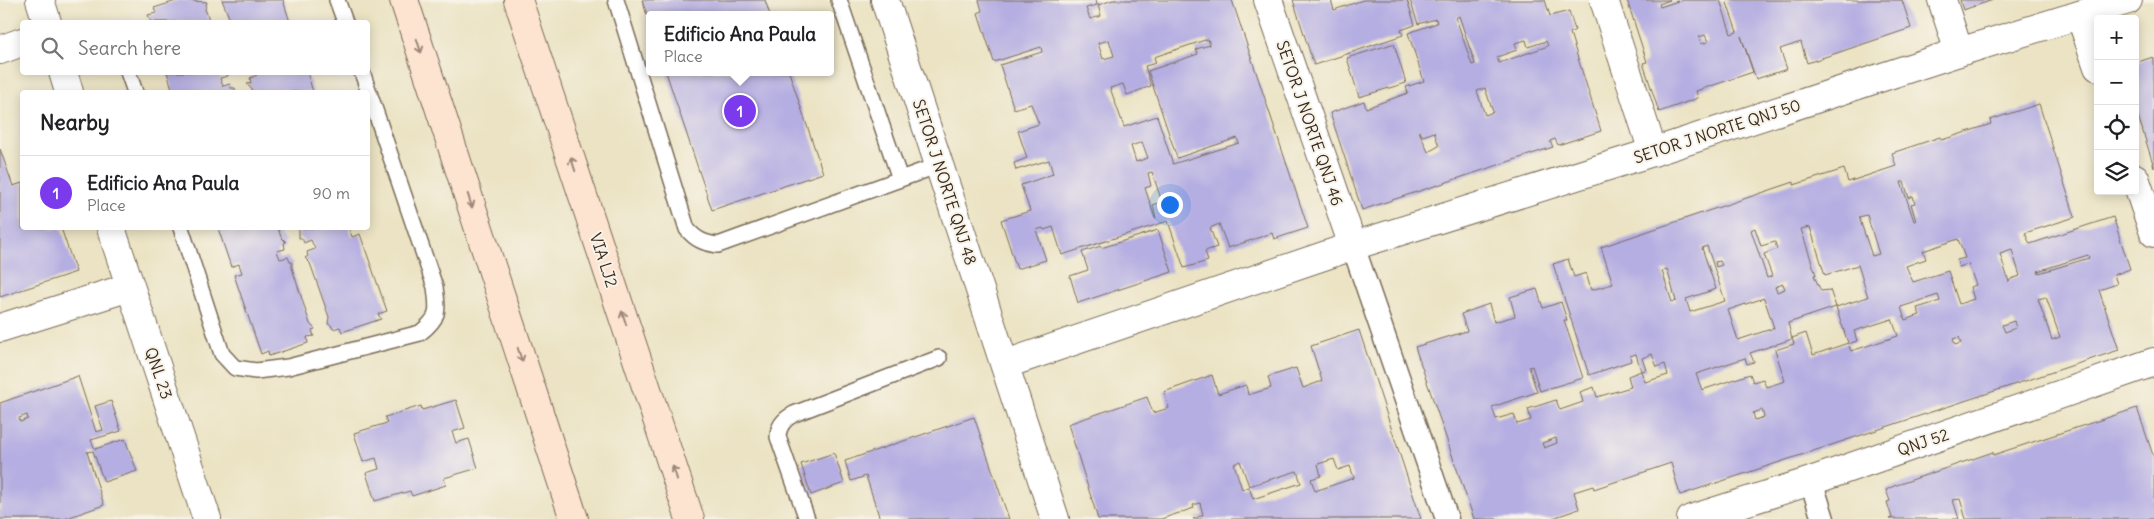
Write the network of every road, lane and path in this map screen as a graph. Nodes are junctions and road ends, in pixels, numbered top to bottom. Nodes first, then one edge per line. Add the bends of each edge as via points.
1 (40, 0) edge
2 (337, 0) edge
3 (404, 0) edge
4 (518, 0) edge
5 (616, 0) edge
6 (839, 0) edge
7 (885, 0) edge
8 (1268, 0) edge
9 (1604, 0) edge
10 (1942, 0) edge
11 (2128, 0) edge
12 (2080, 15) junction
13 (46, 20) edge
14 (344, 20) edge
15 (20, 43) edge
16 (0, 50) edge
17 (1959, 52) junction
18 (2096, 60) edge
19 (64, 75) edge
20 (129, 75) edge
21 (363, 75) edge
22 (68, 90) edge
23 (134, 90) edge
24 (368, 90) edge
25 (370, 96) edge
26 (1653, 152) junction
27 (939, 165) junction
28 (900, 179) junction
29 (2139, 190) edge
30 (112, 230) edge
31 (182, 230) edge
32 (2154, 233) edge
33 (1352, 246) junction
34 (130, 287) junction
35 (0, 328) edge
36 (939, 358) dead end
37 (2154, 362) edge
38 (1006, 364) junction
39 (1811, 480) junction
40 (207, 519) edge
41 (574, 519) edge
42 (690, 519) edge
43 (807, 519) edge
44 (1055, 519) edge
45 (1447, 519) edge
46 (1691, 519) edge
47 (1824, 519) edge

1 - 13 street
2 - 14 lane
3 -> 41 main road
42 -> 4 main road, VIA LJ2
5 - 28 lane via 687,229 703,243 718,244
6 - 28 lane
7 - 27 street, SETOR J NORTE QNJ 48
8 - 33 street, SETOR J NORTE QNJ 46
9 - 26 street
10 - 17 street
11 - 12 street, SETOR J NORTE QNJ 50
12 - 17 street, SETOR J NORTE QNJ 50
12 - 18 street
15 - 16 street
17 - 26 street, SETOR J NORTE QNJ 50
19 - 22 street
20 - 23 lane
21 - 24 lane
25 - 31 lane via 435,287 438,310 433,323 420,333 288,367 256,371 235,368 222,354
26 - 33 street, SETOR J NORTE QNJ 50
27 - 28 lane
27 - 38 street, SETOR J NORTE QNJ 48
29 - 32 street
30 - 34 street, QNL 23
33 - 38 street, SETOR J NORTE QNJ 50
33 - 45 street
34 - 35 street
34 - 40 street, QNL 23
36 - 43 lane via 794,414 782,423 778,438
37 - 39 street, QNJ 52
38 - 44 street, SETOR J NORTE QNJ 48
39 - 46 street, QNJ 52
39 - 47 street

